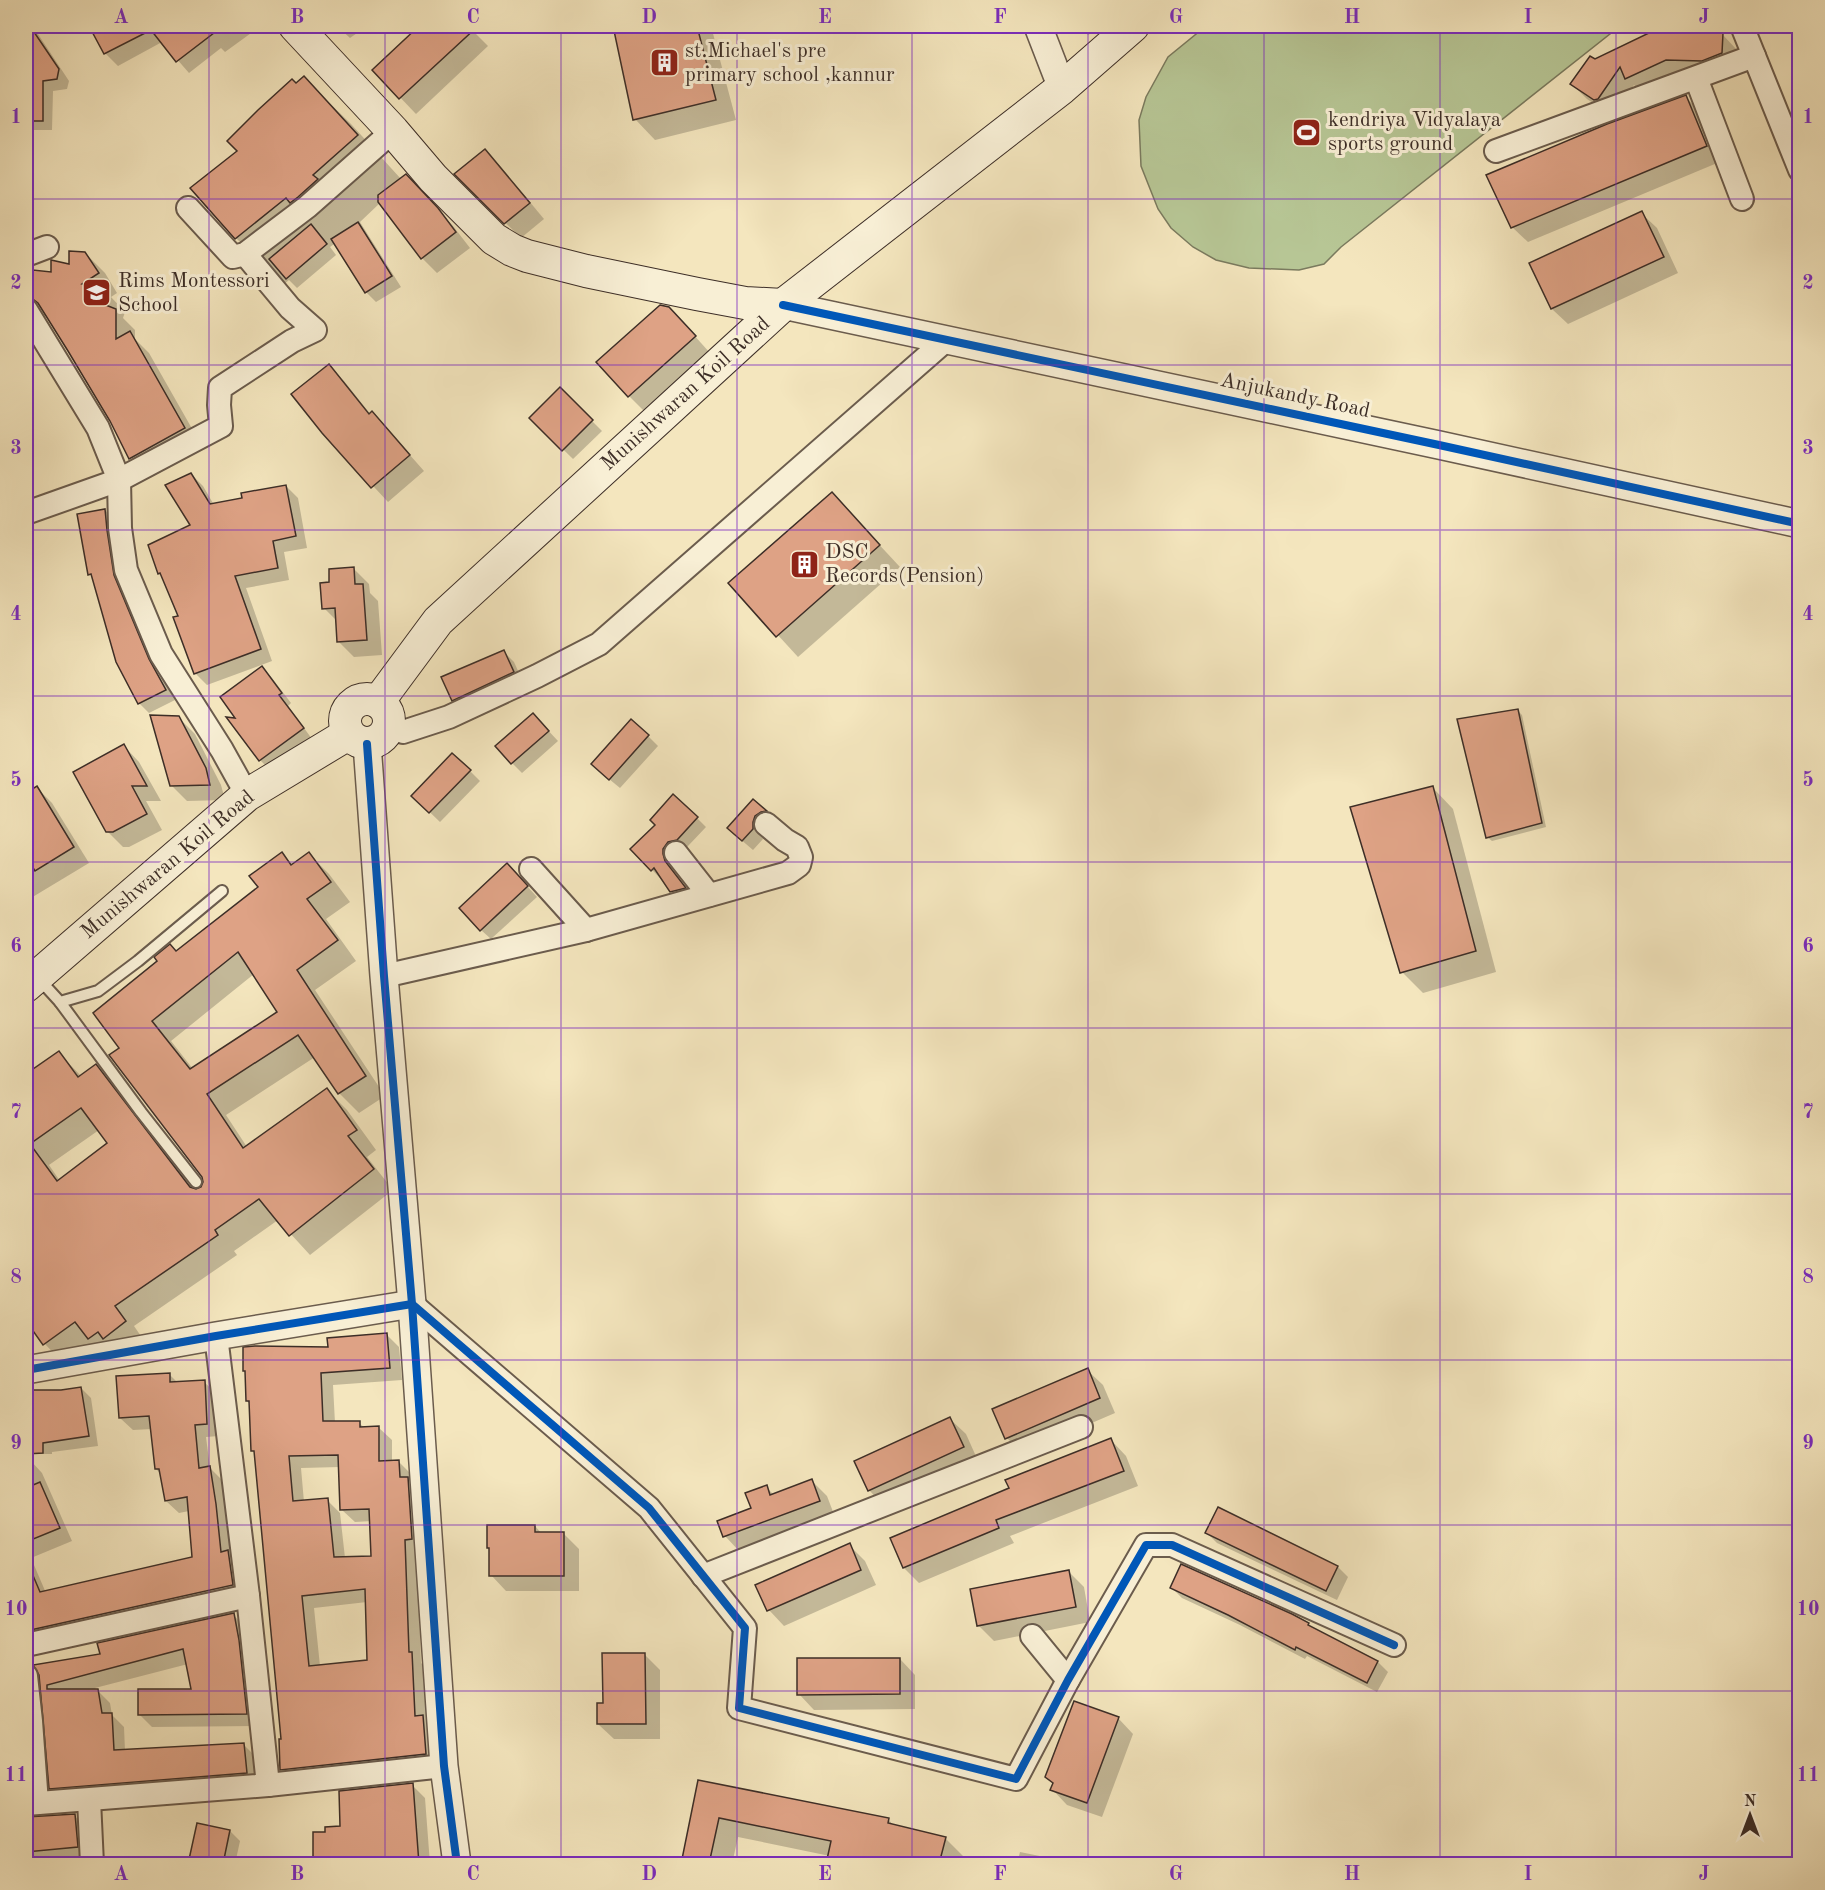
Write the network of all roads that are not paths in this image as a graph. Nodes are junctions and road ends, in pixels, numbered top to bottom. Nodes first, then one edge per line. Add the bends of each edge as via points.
1 (295, 26) edge
2 (1038, 26) edge
3 (1133, 26) edge
4 (1742, 26) edge
5 (1754, 56) junction
6 (1696, 78) junction
7 (1062, 88) junction
8 (393, 131) junction
9 (1496, 151) dead end
10 (1800, 170) edge
11 (1742, 199) dead end
12 (188, 208) dead end
13 (47, 247) dead end
14 (245, 254) junction
15 (26, 255) edge
16 (783, 305) junction
17 (26, 310) edge
18 (946, 340) junction
19 (118, 480) junction
20 (26, 513) edge
21 (1800, 524) edge
22 (371, 727) junction
23 (247, 795) junction
24 (766, 824) dead end
25 (676, 853) dead end
26 (531, 869) dead end
27 (222, 891) dead end
28 (709, 895) junction
29 (586, 930) junction
30 (384, 976) junction
31 (31, 981) edge
32 (60, 1002) junction
33 (196, 1182) dead end
34 (412, 1304) junction
35 (216, 1336) junction
36 (26, 1370) edge
37 (1081, 1426) dead end
38 (703, 1576) junction
39 (248, 1596) junction
40 (1032, 1636) dead end
41 (26, 1645) edge
42 (1395, 1645) dead end
43 (26, 1676) edge
44 (1068, 1680) junction
45 (444, 1766) junction
46 (268, 1785) junction
47 (89, 1800) junction
48 (31, 1803) edge
49 (92, 1864) edge
50 (458, 1864) edge

1 - 8 main road
2 - 7 street
3 - 7 main road, Munishwaran Koil Road
4 - 5 street
5 - 6 street
5 - 10 street
6 - 9 street
6 - 11 street
7 - 16 main road, Munishwaran Koil Road
8 - 14 street via 307,207
8 - 16 main road via 433,178 494,239 512,250 586,272 745,303
12 - 14 street via 233,257
13 - 15 street
14 - 19 street via 290,308 315,330 292,340 220,388 220,426
16 - 18 street, Anjukandy Road
16 - 22 main road, Munishwaran Koil Road via 438,621
17 - 19 street via 98,428
18 - 21 street, Anjukandy Road
18 - 22 street via 599,645 449,717 403,732
19 - 20 street
19 - 23 street via 126,570 161,654
22 - 23 main road, Munishwaran Koil Road
22 - 30 street
23 - 31 main road, Munishwaran Koil Road
24 - 28 street via 797,847 799,865 788,873
25 - 28 street
26 - 29 street
27 - 32 lane via 98,991
28 - 29 street
29 - 30 street
30 - 34 street
31 - 32 lane
32 - 33 lane
34 - 35 street
34 - 38 street via 649,1508
34 - 45 street
35 - 36 street
35 - 39 street
37 - 38 street
38 - 44 street via 745,1628 739,1708 1016,1779
39 - 41 street
39 - 46 street
40 - 44 street
42 - 44 street via 1172,1545 1146,1545
43 - 48 street via 31,1721
45 - 46 street
45 - 50 street
46 - 47 street
47 - 48 street
47 - 49 street

